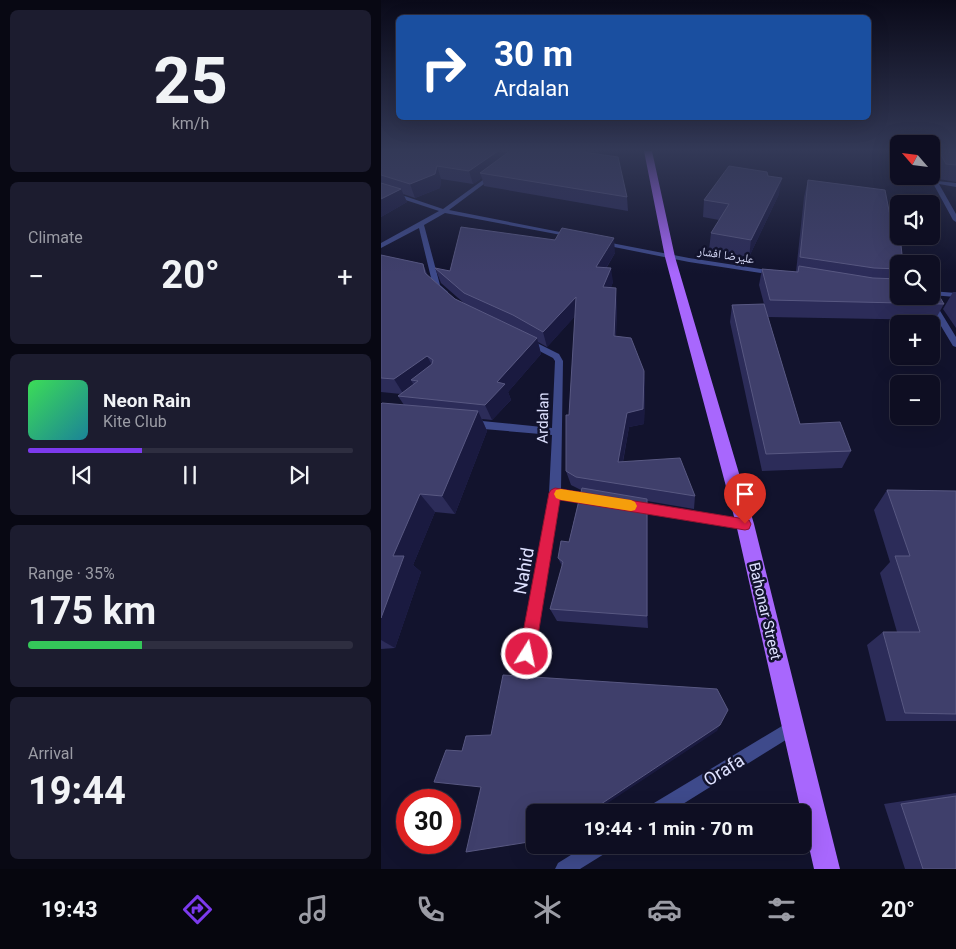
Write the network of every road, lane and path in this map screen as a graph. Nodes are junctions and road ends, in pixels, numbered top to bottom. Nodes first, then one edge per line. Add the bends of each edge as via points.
1 (386, 192) edge
2 (471, 192) edge
3 (656, 192) edge
4 (940, 192) edge
5 (445, 211) junction
6 (956, 220) edge
7 (421, 224) junction
8 (581, 239) edge
9 (591, 241) edge
10 (381, 246) edge
11 (670, 257) junction
12 (778, 274) edge
13 (940, 294) edge
14 (956, 295) edge
15 (450, 298) edge
16 (932, 305) edge
17 (514, 334) edge
18 (956, 344) edge
19 (463, 423) edge
20 (558, 432) junction
21 (555, 493) junction
22 (603, 501) edge
23 (621, 504) edge
24 (745, 524) junction
25 (527, 654) dead end
26 (792, 728) junction
27 (668, 804) edge
28 (588, 854) edge
29 (564, 869) edge
30 (827, 869) edge

1 - 5 street
2 - 5 street
3 - 11 main road, Bahonar Street
4 - 6 street
5 - 7 street
5 - 8 street
7 - 10 street
7 - 15 street via 437,286
9 - 11 street, علیرضا افشار
11 - 12 street, علیرضا افشار
11 - 24 main road, Bahonar Street
13 - 14 street
16 - 18 street
17 - 20 street, Ardalan via 558,358
19 - 20 street
20 - 21 street, Ardalan
21 - 22 street
21 - 25 street, Nahid
23 - 24 street
24 - 26 main road, Bahonar Street
26 - 27 street, Orafa
26 - 30 main road, Bahonar Street
28 - 29 street

